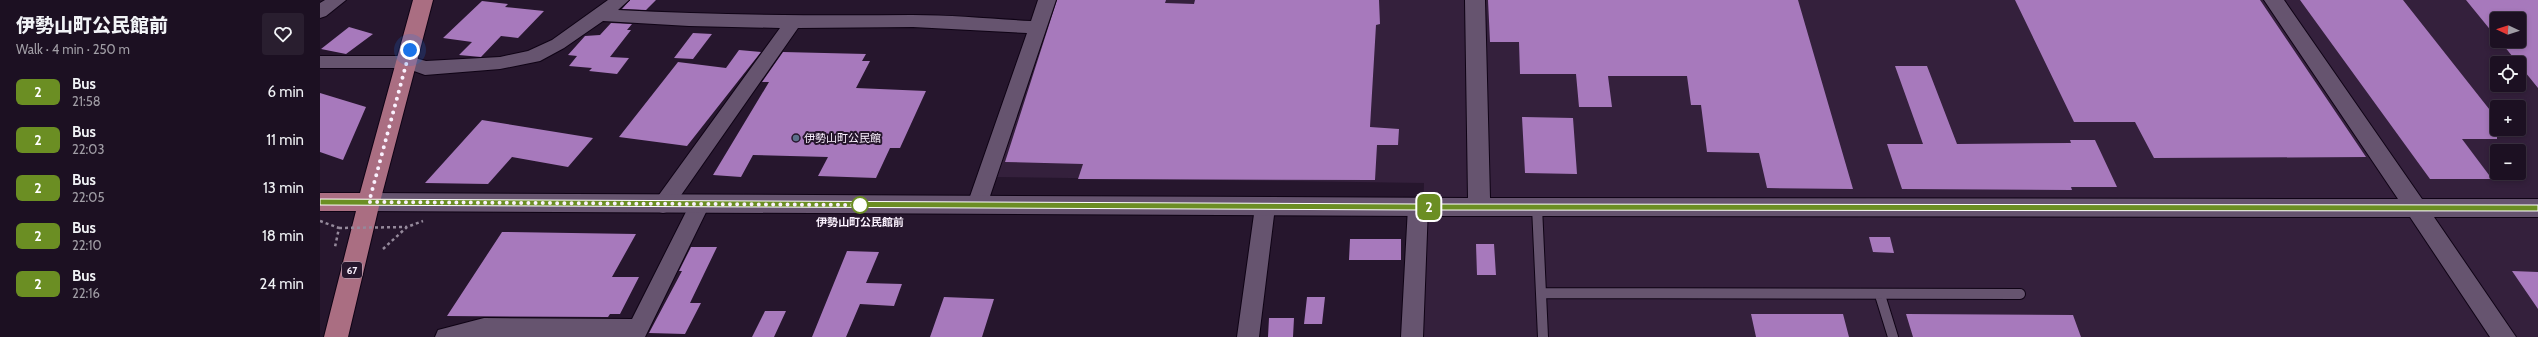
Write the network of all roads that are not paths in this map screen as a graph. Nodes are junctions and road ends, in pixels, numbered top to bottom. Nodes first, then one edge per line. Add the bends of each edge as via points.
1 (337, 0) edge
2 (423, 0) edge
3 (620, 0) edge
4 (1047, 0) edge
5 (1474, 0) edge
6 (2274, 0) edge
7 (320, 12) edge
8 (601, 15) junction
9 (793, 22) junction
10 (1038, 28) junction
11 (320, 62) edge
12 (406, 62) junction
13 (320, 202) edge
14 (369, 202) junction
15 (700, 204) junction
16 (663, 205) junction
17 (977, 205) junction
18 (1265, 206) junction
19 (1418, 207) junction
20 (1479, 207) junction
21 (1537, 207) junction
22 (2416, 208) junction
23 (2538, 208) edge
24 (1541, 293) junction
25 (2020, 294) dead end
26 (1880, 295) junction
27 (637, 332) edge
28 (336, 337) edge
29 (446, 337) edge
30 (1248, 337) edge
31 (1412, 337) edge
32 (1543, 337) edge
33 (1893, 337) edge
34 (2504, 337) edge

1 - 7 street
2 - 12 main road, 67
3 - 8 street
4 - 10 street
5 - 20 main road
6 - 22 main road
8 - 9 street
8 - 12 street via 558,44 533,56 500,63 425,68
9 - 10 street via 913,21
9 - 16 street
10 - 17 street
11 - 12 street
12 - 14 main road, 67
13 - 14 main road
14 - 16 main road
14 - 28 main road, 67
15 - 16 main road
15 - 17 main road
15 - 27 street
17 - 18 main road
18 - 19 main road
18 - 30 street
19 - 20 main road
19 - 31 street
20 - 21 main road
21 - 22 main road
21 - 24 lane
22 - 23 main road
22 - 34 main road
24 - 26 lane
24 - 32 lane
25 - 26 lane
26 - 33 lane
27 - 29 street via 484,327

